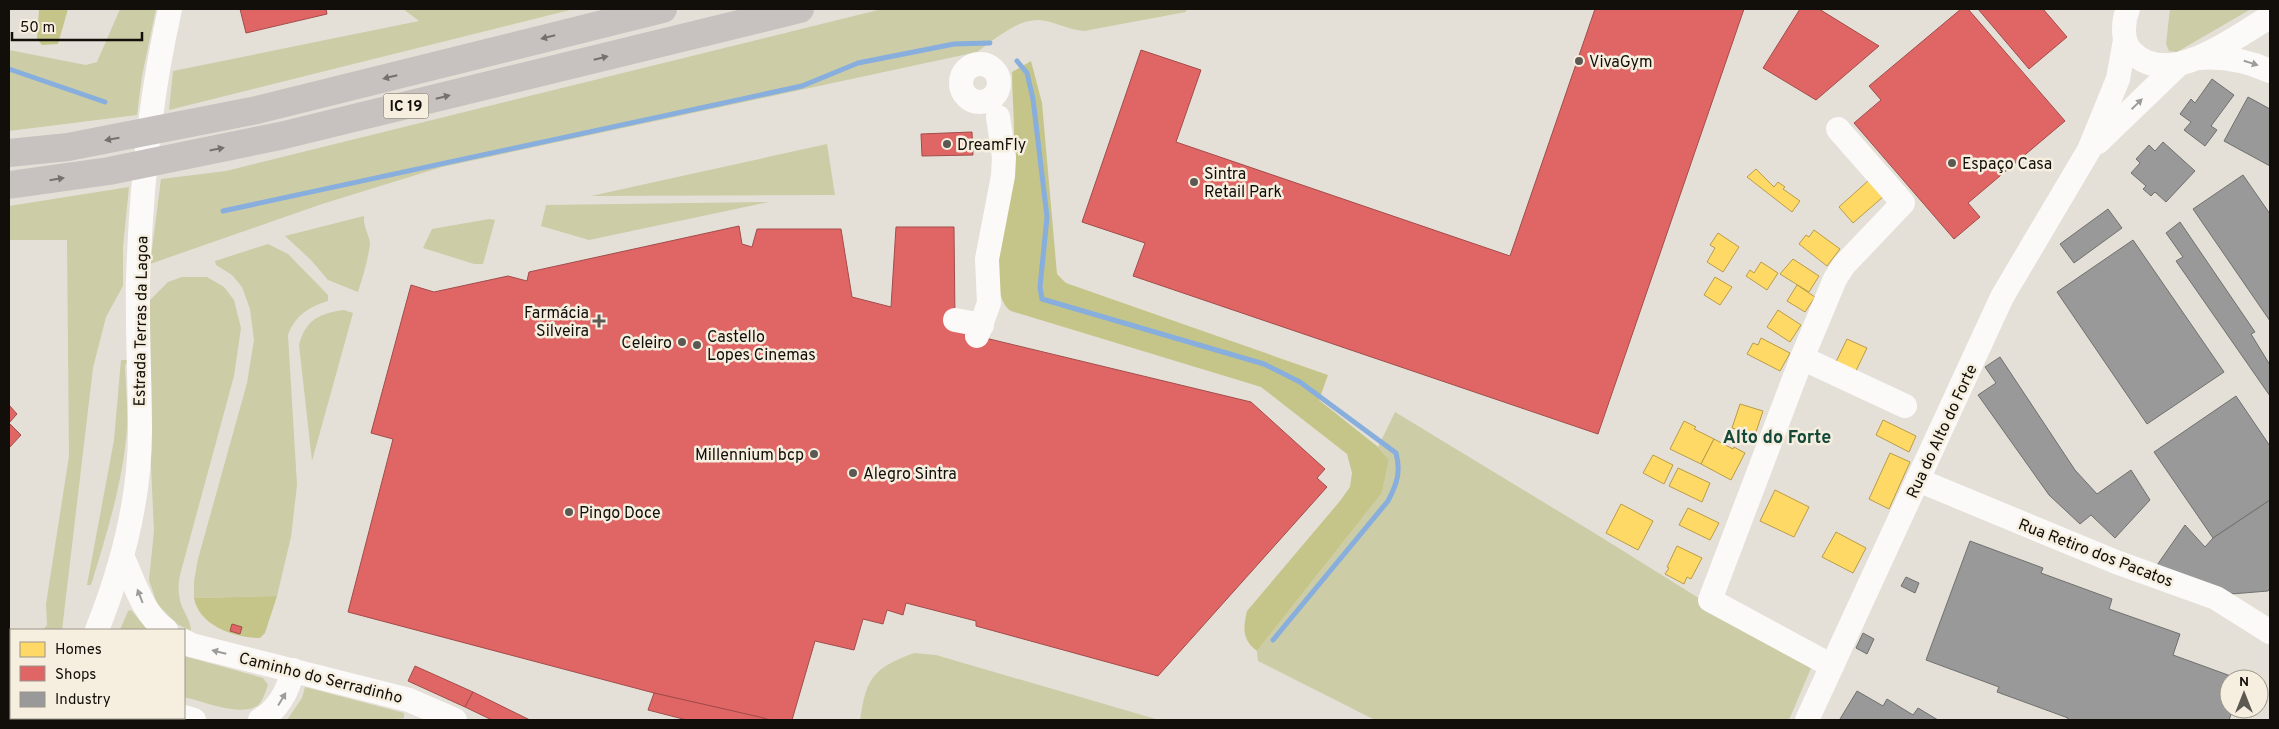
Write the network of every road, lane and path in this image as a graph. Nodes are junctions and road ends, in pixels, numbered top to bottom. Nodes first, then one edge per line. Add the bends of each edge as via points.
1 (170, 9) edge
2 (663, 9) edge
3 (800, 9) edge
4 (2270, 17) edge
5 (2124, 19) edge
6 (2187, 62) junction
7 (2270, 71) edge
8 (998, 117) dead end
9 (1838, 129) dead end
10 (2089, 150) junction
11 (9, 154) edge
12 (9, 185) edge
13 (955, 320) dead end
14 (1802, 358) junction
15 (1905, 406) dead end
16 (1918, 480) junction
17 (122, 556) junction
18 (97, 629) edge
19 (165, 629) edge
20 (2270, 632) edge
21 (186, 644) edge
22 (1832, 666) junction
23 (293, 670) junction
24 (260, 720) edge
25 (455, 720) edge
26 (1807, 720) edge

1 - 17 street, Estrada Terras da Lagoa via 157,74 142,219 138,279 140,432 132,514
2 -> 11 highway, IC 19 via 257,110 77,145
12 -> 3 highway, IC 19 via 109,171 280,136
4 - 6 street
5 - 6 street via 2129,50 2140,60 2157,67
5 - 10 street, Rua do Alto do Forte via 2118,79
6 -> 7 street via 2214,57 2234,59
10 -> 6 street, Rua do Alto do Forte
8 - 13 street via 1004,157 987,259 989,304 979,330
9 - 14 street via 1903,203 1844,265
10 - 16 street, Rua do Alto do Forte via 2002,297
14 - 15 street
14 - 22 street via 1710,600
16 - 20 street, Rua Retiro dos Pacatos via 2116,562 2216,598
16 - 22 street, Rua do Alto do Forte
17 - 18 street, Estrada Terras da Lagoa
19 -> 17 street via 143,604
23 -> 21 street, Caminho do Serradinho
22 - 26 street, Rua do Alto do Forte
24 -> 23 street via 277,707 290,684
23 - 25 street, Caminho do Serradinho via 409,700

